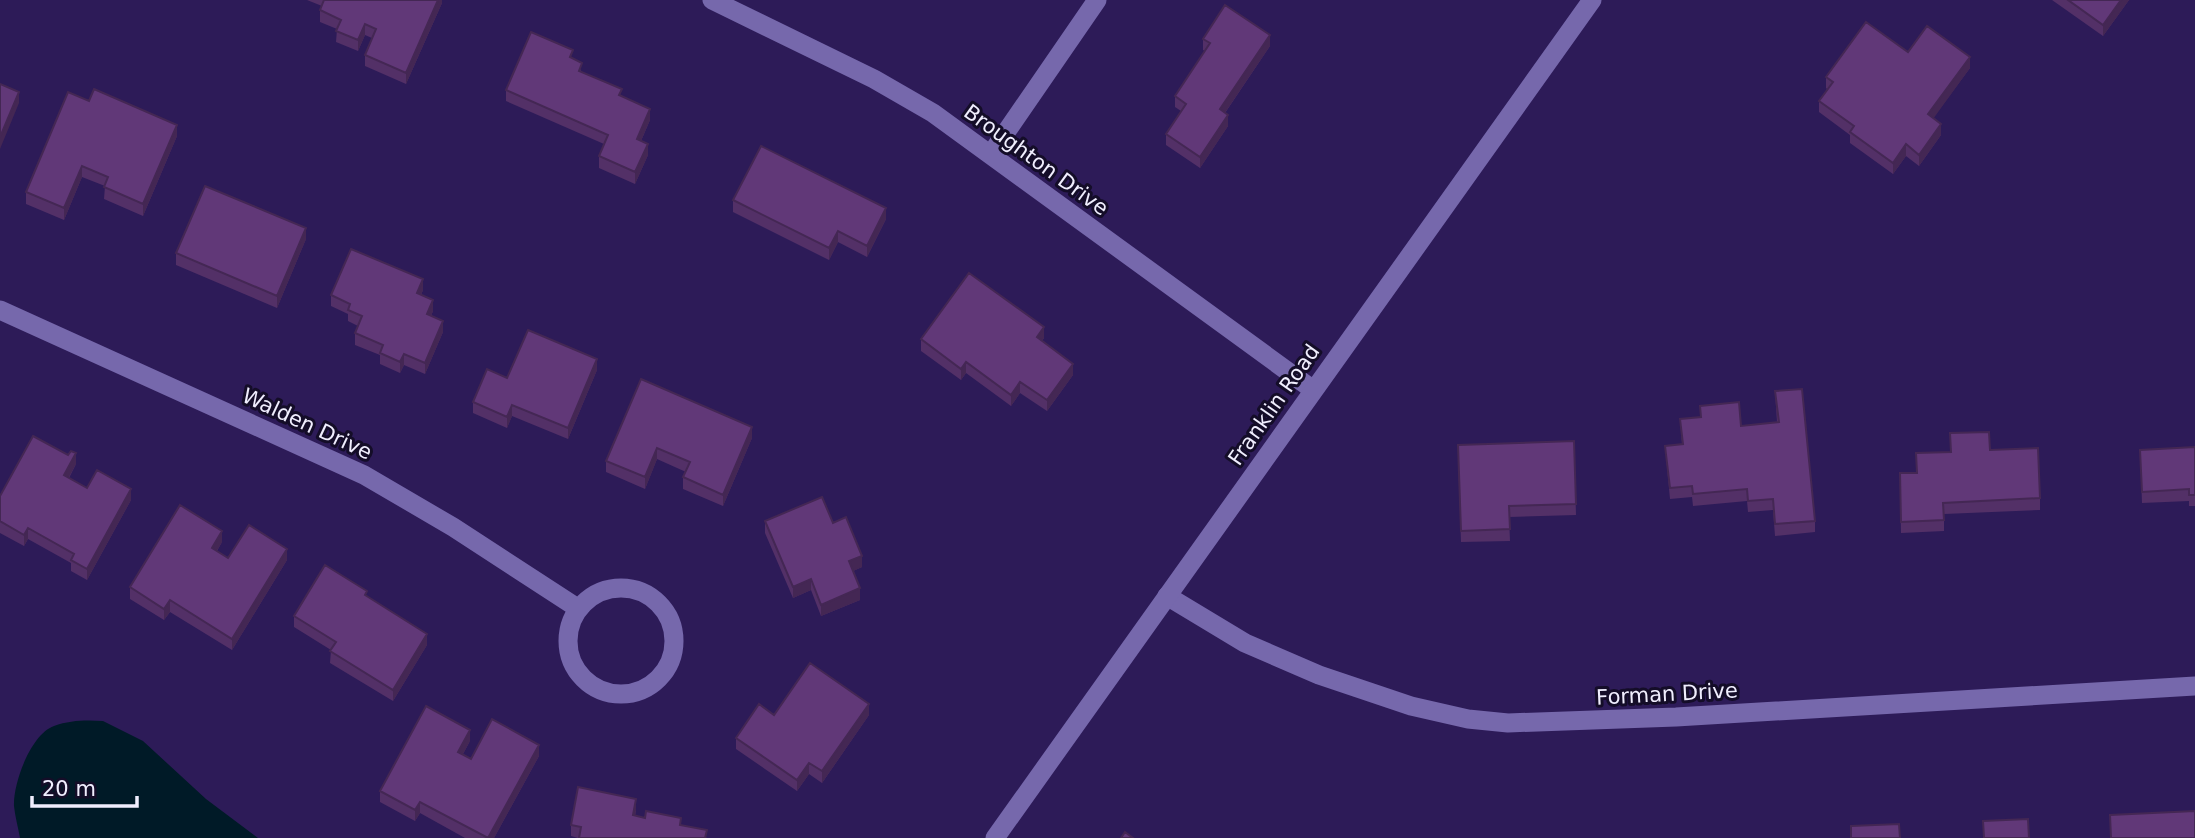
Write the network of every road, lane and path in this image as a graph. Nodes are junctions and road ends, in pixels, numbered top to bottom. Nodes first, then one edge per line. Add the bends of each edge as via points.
1 (712, 0) edge
2 (1097, 0) edge
3 (1592, 0) edge
4 (991, 154) junction
5 (0, 310) edge
6 (1312, 389) junction
7 (1167, 596) junction
8 (579, 610) junction
9 (2195, 686) edge
10 (995, 838) edge

1 - 4 street, Broughton Drive via 874,79
2 - 4 street
3 - 6 street, Franklin Road
4 - 6 street, Broughton Drive
5 - 8 street, Walden Drive via 363,475 453,527
6 - 7 street, Franklin Road
7 - 9 street, Forman Drive via 1245,643 1319,675 1411,706 1508,723
7 - 10 street, Franklin Road
8 - 8 street via 570,628 569,649 576,669 590,684 609,693 630,694 649,687 664,673 673,654 674,634 667,614 653,598 634,589 613,588 594,596

